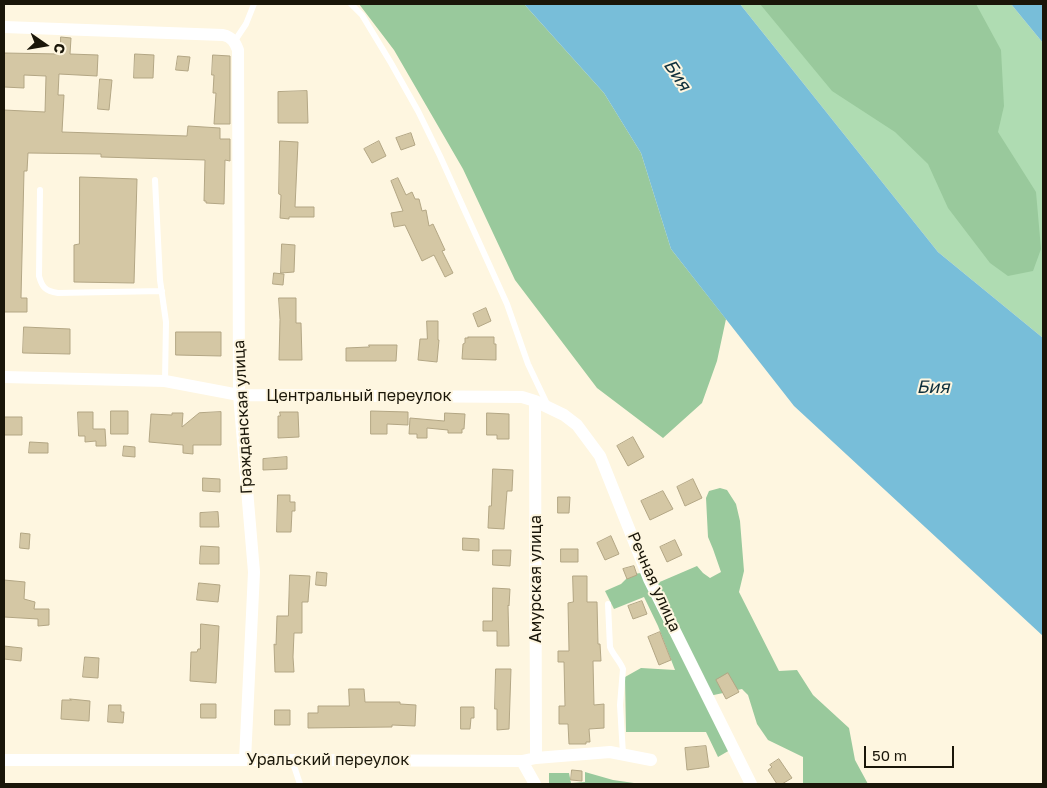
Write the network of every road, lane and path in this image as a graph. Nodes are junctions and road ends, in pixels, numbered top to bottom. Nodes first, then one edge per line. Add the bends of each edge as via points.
1 (254, 4) edge
2 (351, 4) edge
3 (4, 27) edge
4 (235, 43) junction
5 (155, 180) dead end
6 (40, 190) dead end
7 (162, 291) junction
8 (4, 377) edge
9 (165, 381) junction
10 (239, 395) junction
11 (535, 401) junction
12 (548, 407) junction
13 (608, 604) dead end
14 (623, 754) junction
15 (536, 758) junction
16 (4, 760) edge
17 (245, 760) junction
18 (292, 760) junction
19 (651, 760) dead end
20 (522, 761) junction
21 (300, 784) edge
22 (535, 784) edge
23 (750, 784) edge

1 - 4 lane
2 - 12 lane via 362,15 418,111 507,304 528,364
3 - 4 street via 223,35
4 - 10 street, Гражданская улица via 238,50
5 - 7 lane
6 - 7 lane via 39,276 45,288 58,293
7 - 9 lane via 166,322
8 - 9 street, Центральный переулок
9 - 10 street, Центральный переулок
10 - 11 street, Центральный переулок via 522,397
10 - 17 street, Гражданская улица via 254,572
11 - 12 street, Речная улица
11 - 15 street, Амурская улица
12 - 23 street, Речная улица via 577,425 600,456 649,578
13 - 14 lane via 610,647 623,669 620,705
14 - 15 street, Уральский переулок via 610,752
14 - 19 street, Уральский переулок
15 - 20 street, Уральский переулок
16 - 17 street, Уральский переулок
17 - 18 street, Уральский переулок
18 - 20 street, Уральский переулок
18 - 21 lane
20 - 22 street

